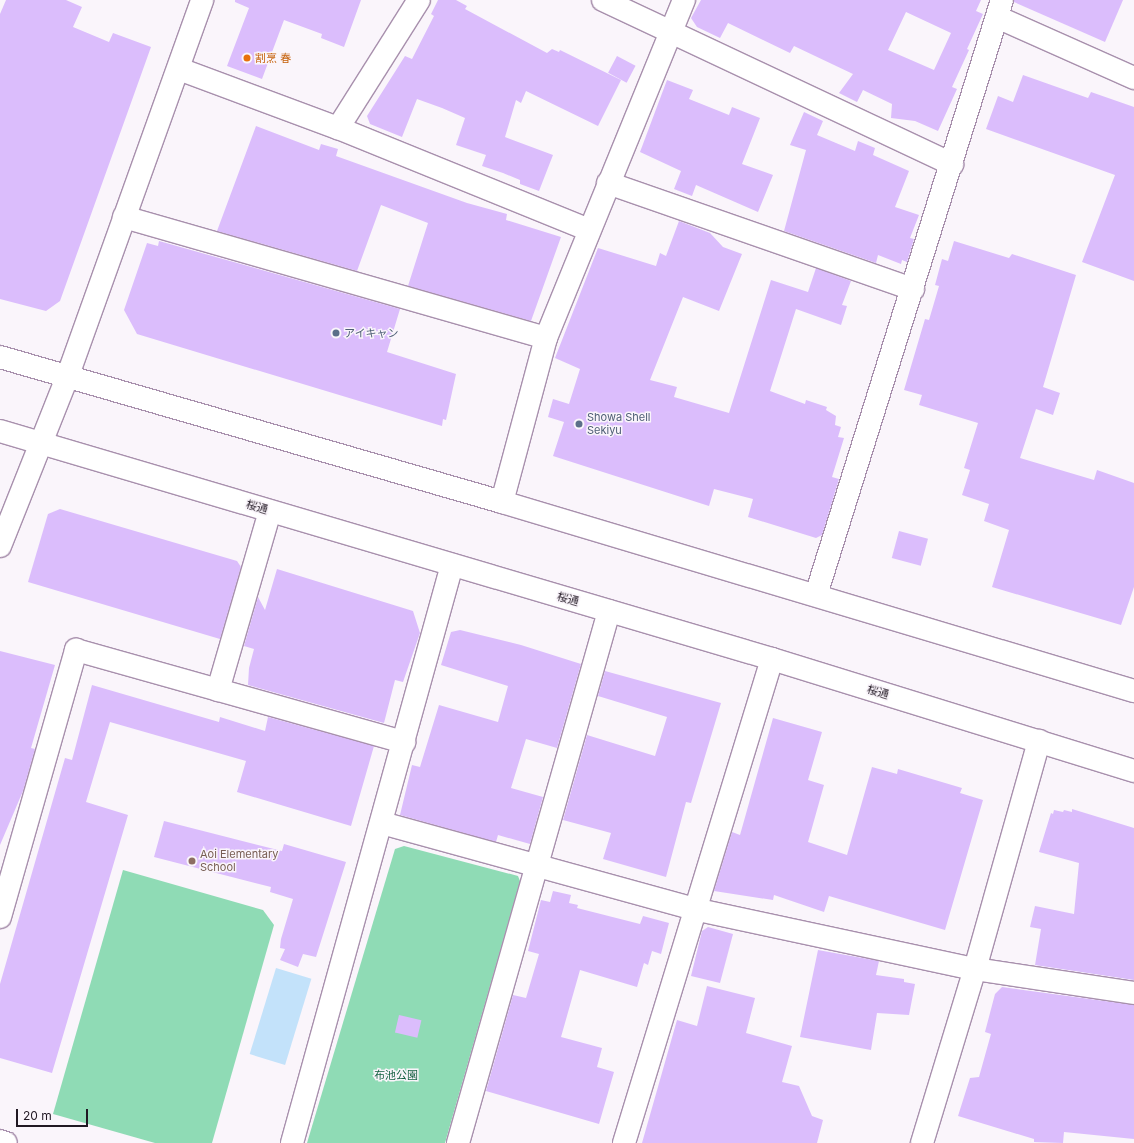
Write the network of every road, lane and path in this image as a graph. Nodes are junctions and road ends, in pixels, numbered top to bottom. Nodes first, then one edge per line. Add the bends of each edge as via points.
1 (202, 0) edge
2 (419, 0) edge
3 (603, 0) edge
4 (684, 0) edge
5 (999, 9) edge
6 (669, 33) junction
7 (179, 69) junction
8 (1134, 78) edge
9 (338, 128) junction
10 (952, 164) junction
11 (608, 183) junction
12 (124, 217) junction
13 (589, 230) junction
14 (913, 289) junction
15 (546, 338) junction
16 (0, 357) edge
17 (68, 375) junction
18 (0, 431) edge
19 (42, 444) junction
20 (502, 502) junction
21 (270, 511) junction
22 (0, 546) edge
23 (452, 565) junction
24 (816, 595) junction
25 (609, 611) junction
26 (772, 659) junction
27 (218, 690) junction
28 (1134, 691) edge
29 (1039, 741) junction
30 (404, 742) junction
31 (1134, 771) edge
32 (382, 823) junction
33 (536, 865) junction
34 (694, 909) junction
35 (0, 917) edge
36 (975, 969) junction
37 (1134, 993) edge
38 (0, 1141) edge
39 (6, 1143) edge
40 (292, 1143) edge
41 (458, 1143) edge
42 (624, 1143) edge
43 (922, 1143) edge

1 - 7 street
2 - 9 street
3 - 6 street
4 - 6 street
5 - 8 street
5 - 10 street
6 - 10 street
6 - 11 street
7 - 9 street
7 - 12 street
9 - 13 street
10 - 14 street
11 - 13 street
11 - 14 street
12 - 15 street
12 - 17 street
13 - 15 street
14 - 24 street
15 - 20 street
16 - 17 street
17 - 19 street
17 - 20 street
18 - 19 street, 桜通
19 - 21 street, 桜通
19 - 22 street
20 - 24 street
21 - 23 street, 桜通
21 - 27 street
23 - 25 street, 桜通
23 - 30 street
24 - 28 street
25 - 26 street, 桜通
25 - 33 street
26 - 29 street, 桜通
26 - 34 street
27 - 30 street
27 - 35 street via 76,650
29 - 31 street, 桜通
29 - 36 street
30 - 32 street
32 - 33 street
32 - 40 street
33 - 34 street
33 - 41 street
34 - 36 street
34 - 42 street
36 - 37 street
36 - 43 street
38 - 39 street

